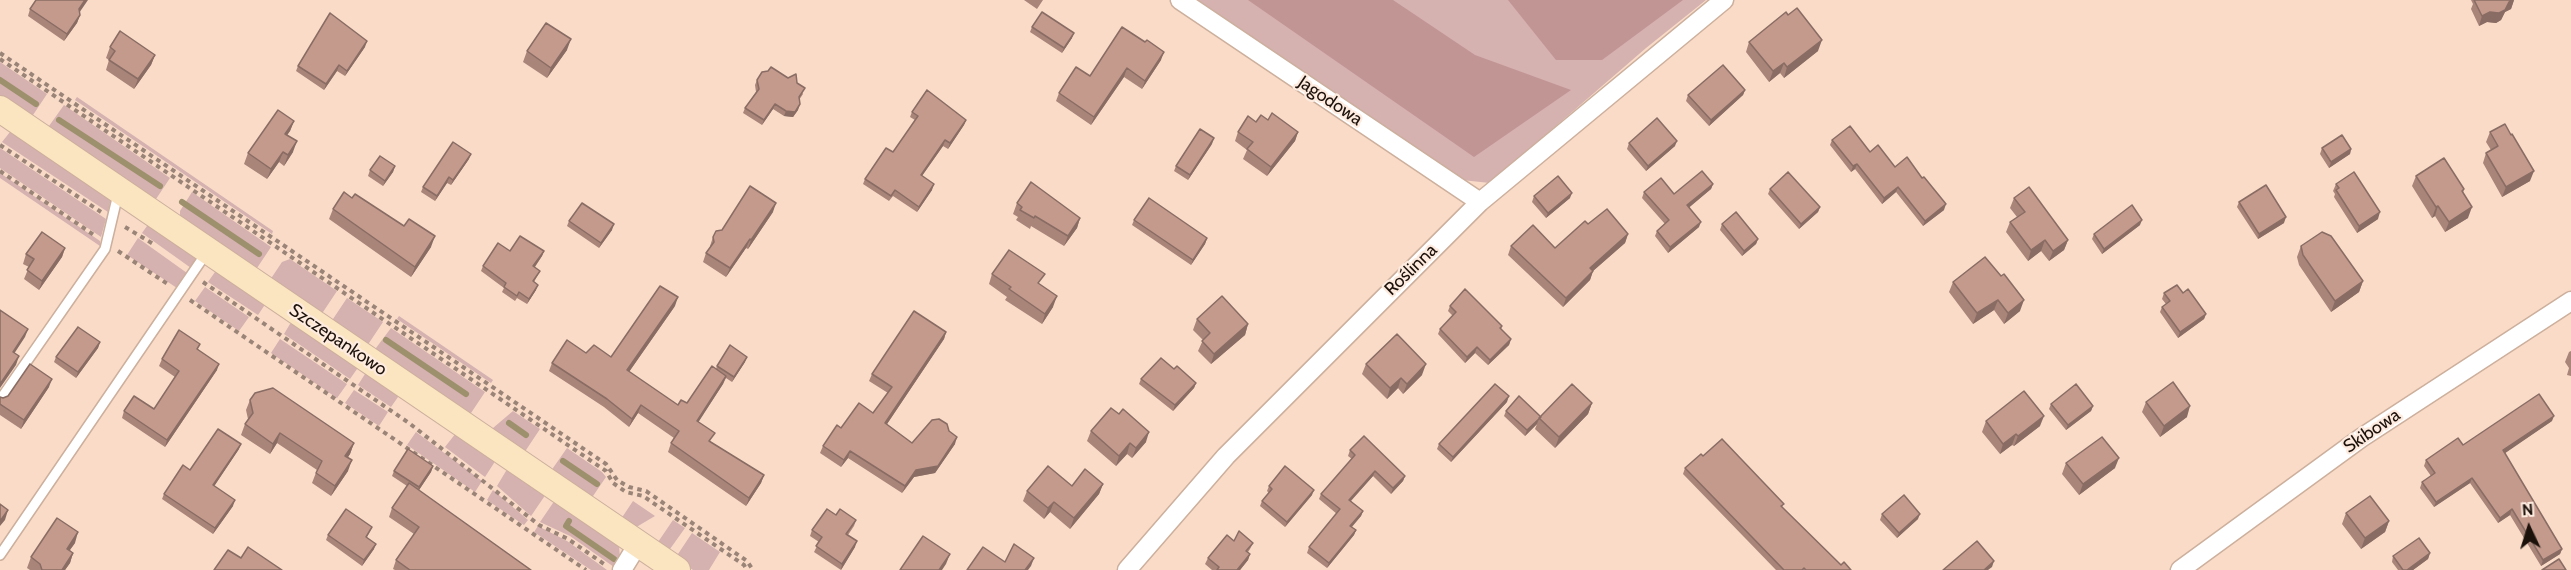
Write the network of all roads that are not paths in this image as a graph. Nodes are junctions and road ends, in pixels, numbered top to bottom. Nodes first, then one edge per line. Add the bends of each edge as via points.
1 (1180, 0) edge
2 (1724, 0) edge
3 (0, 109) edge
4 (119, 190) junction
5 (1480, 202) junction
6 (208, 251) junction
7 (2571, 301) edge
8 (0, 400) edge
9 (638, 544) junction
10 (0, 555) edge
11 (615, 569) edge
12 (677, 570) edge
13 (1127, 570) edge
14 (2180, 570) edge

1 - 5 street, Jagodowa
2 - 5 street, Roślinna
3 - 4 street, Szczepankowo
4 - 6 street, Szczepankowo
4 - 8 lane via 105,249
5 - 13 street, Roślinna via 1226,456
6 - 9 street, Szczepankowo
6 - 10 lane
7 - 14 street, Skibowa via 2361,438
9 - 11 street
9 - 12 street, Szczepankowo

